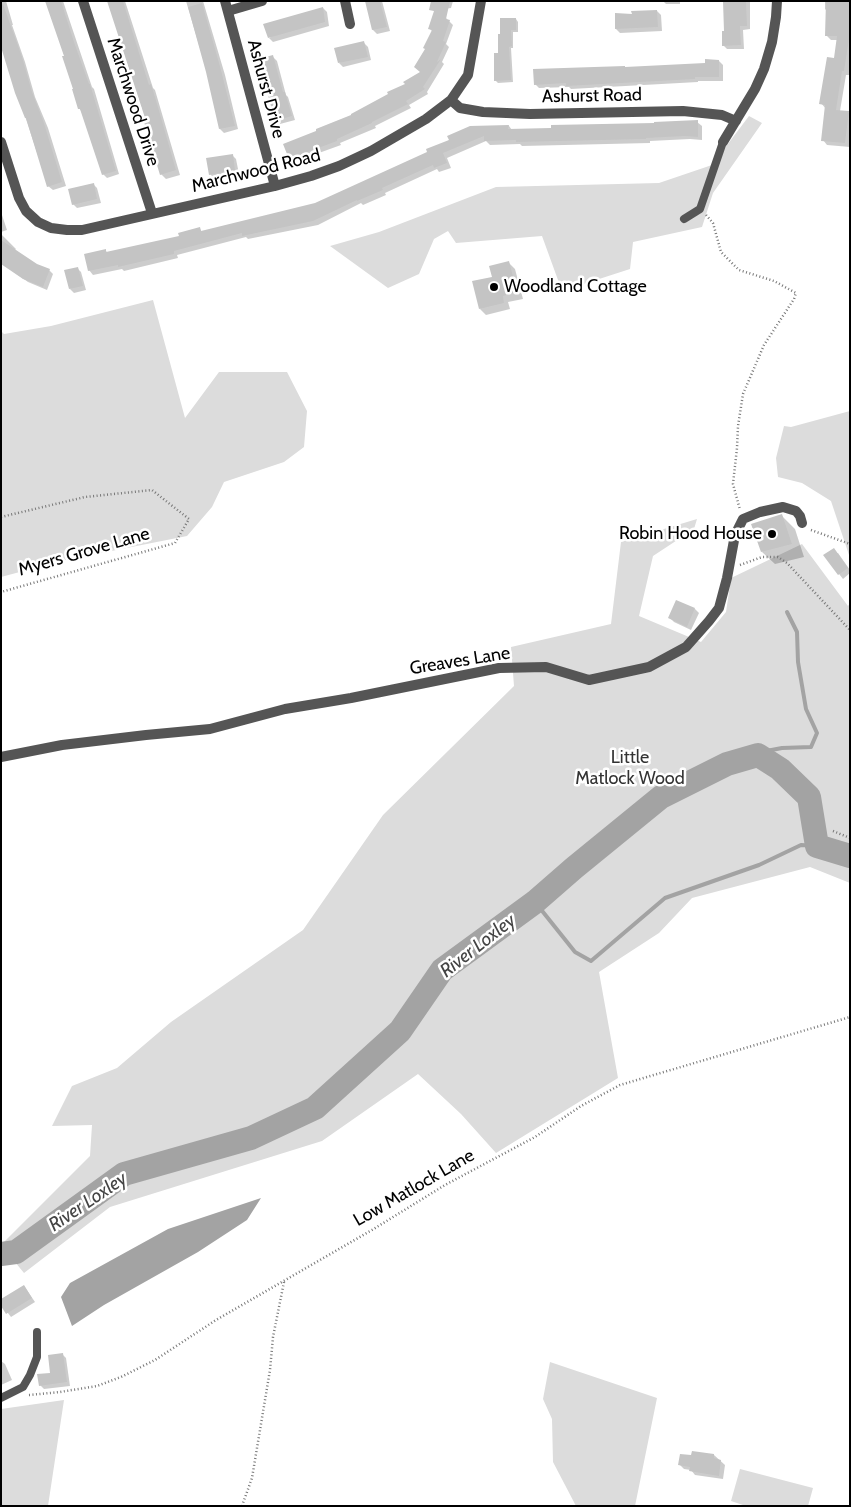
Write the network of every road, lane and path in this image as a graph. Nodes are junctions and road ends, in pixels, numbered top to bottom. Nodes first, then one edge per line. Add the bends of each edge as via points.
1 (84, 1) edge
2 (262, 1) edge
3 (345, 1) edge
4 (481, 1) edge
5 (778, 1) edge
6 (226, 6) edge
7 (350, 24) dead end
8 (451, 100) junction
9 (736, 121) junction
10 (1, 142) edge
11 (723, 142) joint
12 (275, 186) junction
13 (700, 209) junction
14 (152, 213) junction
15 (684, 219) dead end
16 (1, 517) edge
17 (743, 519) junction
18 (802, 523) joint
19 (850, 544) edge
20 (729, 568) junction
21 (1, 592) edge
22 (850, 630) edge
23 (1, 757) edge
24 (833, 831) dead end
25 (850, 838) edge
26 (850, 1017) edge
27 (284, 1281) junction
28 (37, 1332) dead end
29 (2, 1397) edge
30 (242, 1506) edge

1 - 14 street, Marchwood Drive
2 - 6 street
3 - 7 street
4 - 8 street, Marchwood Road via 468,75
5 - 9 street via 764,69
6 - 12 street, Ashurst Drive
8 - 9 street, Ashurst Road via 460,108 483,112 683,111 722,115
8 - 12 street, Marchwood Road via 426,119 371,151 339,166
9 - 11 street
10 - 14 street, Marchwood Road via 19,198 26,211 38,222 51,228 82,230
11 - 13 lane
12 - 14 street, Marchwood Road
13 - 15 lane
13 - 17 path via 713,223 721,252 739,270 774,281 796,293 764,345 743,394 733,484
16 - 21 path, Myers Grove Lane via 85,497 152,490 189,519 175,543
17 - 18 street via 783,507 796,511
17 - 20 street, Greaves Lane via 735,535
18 - 19 path via 810,530
20 - 22 path via 762,557 778,557
20 - 23 street, Greaves Lane via 718,608 709,621 686,647 649,667 589,680 546,667 499,668 285,709 210,729 62,745
24 - 25 path
26 - 27 path, Low Matlock Lane via 620,1085
27 - 29 path, Low Matlock Lane via 155,1360 121,1377 88,1388
27 - 30 path via 252,1478
28 - 29 lane via 37,1357 23,1387

